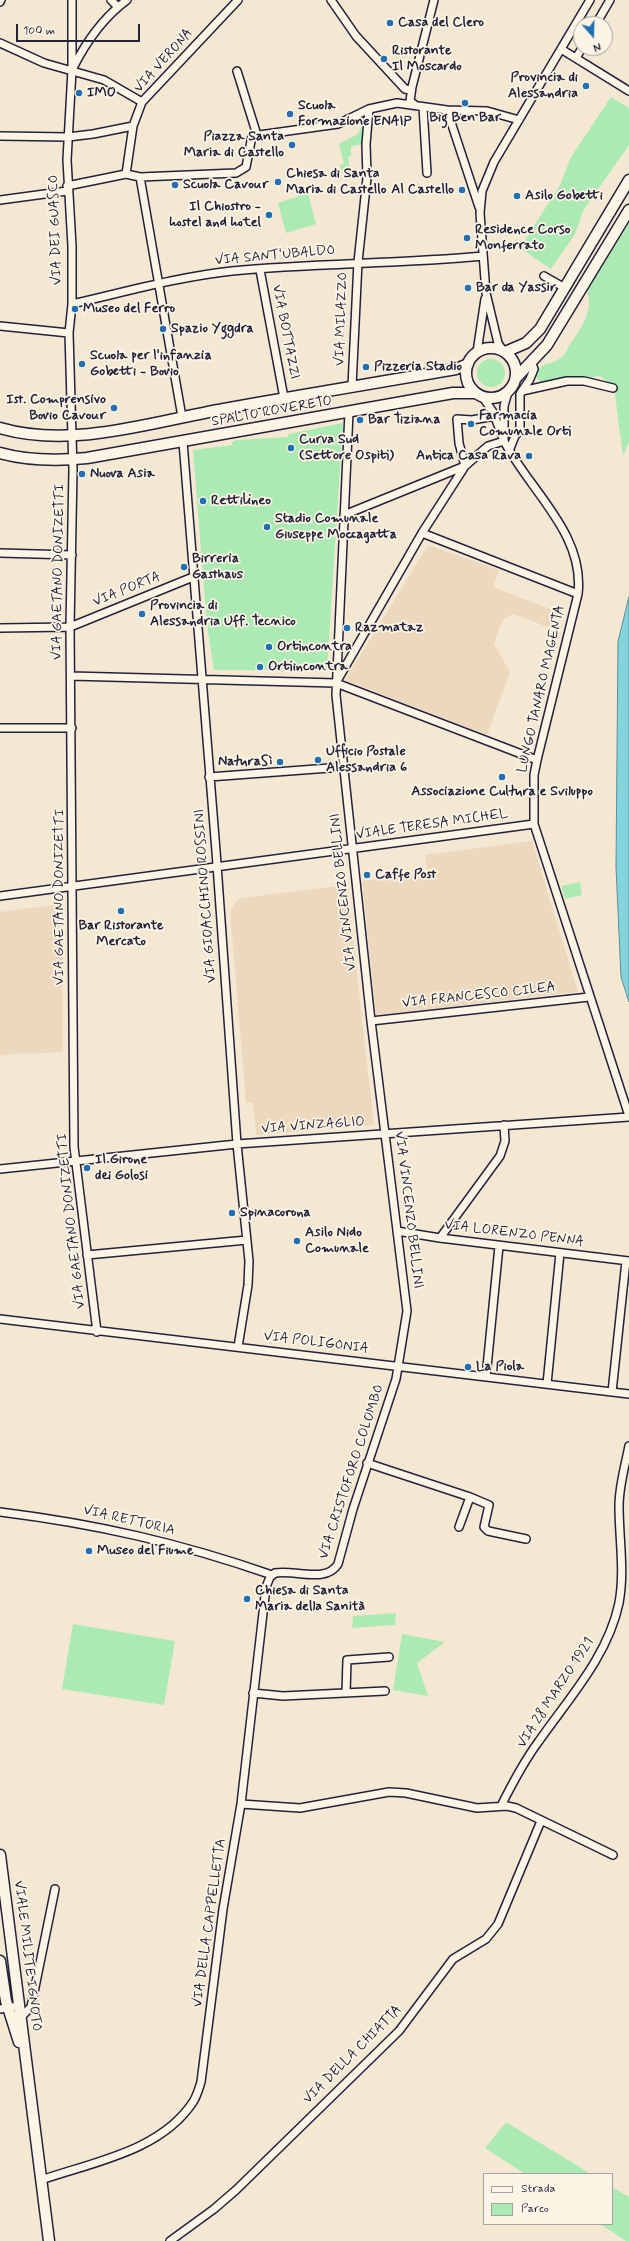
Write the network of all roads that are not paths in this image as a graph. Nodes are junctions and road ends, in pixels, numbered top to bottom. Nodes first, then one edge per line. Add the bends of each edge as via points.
1 (72, 0) edge
2 (111, 0) edge
3 (127, 0) edge
4 (238, 0) edge
5 (331, 0) edge
6 (434, 0) edge
7 (590, 0) edge
8 (610, 0) edge
9 (118, 7) junction
10 (601, 16) edge
11 (0, 43) edge
12 (562, 49) junction
13 (576, 58) joint
14 (72, 70) junction
15 (237, 71) dead end
16 (407, 88) junction
17 (629, 91) edge
18 (142, 102) junction
19 (394, 104) junction
20 (414, 105) junction
21 (422, 107) junction
22 (369, 109) junction
23 (447, 110) junction
24 (520, 120) junction
25 (133, 126) junction
26 (257, 135) junction
27 (0, 136) edge
28 (68, 137) junction
29 (427, 173) dead end
30 (126, 174) junction
31 (140, 177) junction
32 (629, 180) edge
33 (67, 188) junction
34 (0, 200) edge
35 (480, 208) junction
36 (629, 210) edge
37 (483, 256) junction
38 (358, 262) junction
39 (260, 270) junction
40 (544, 276) dead end
41 (159, 282) junction
42 (565, 288) junction
43 (486, 293) junction
44 (72, 304) junction
45 (0, 326) edge
46 (69, 333) junction
47 (504, 351) junction
48 (477, 352) junction
49 (530, 361) junction
50 (468, 364) junction
51 (516, 378) junction
52 (352, 386) junction
53 (613, 388) dead end
54 (522, 391) junction
55 (508, 392) junction
56 (479, 395) junction
57 (284, 398) junction
58 (349, 412) junction
59 (495, 416) junction
60 (182, 417) junction
61 (0, 428) edge
62 (72, 436) junction
63 (504, 441) junction
64 (183, 442) junction
65 (509, 451) junction
66 (0, 453) edge
67 (73, 460) junction
68 (465, 466) junction
69 (344, 515) junction
70 (422, 533) junction
71 (0, 553) edge
72 (72, 555) junction
73 (193, 578) junction
74 (578, 594) junction
75 (70, 627) junction
76 (0, 628) edge
77 (71, 676) junction
78 (202, 678) junction
79 (336, 683) junction
80 (0, 728) edge
81 (72, 728) junction
82 (537, 760) junction
83 (343, 767) junction
84 (209, 777) junction
85 (534, 824) junction
86 (352, 848) junction
87 (217, 866) junction
88 (73, 886) junction
89 (0, 896) edge
90 (589, 997) junction
91 (370, 1021) junction
92 (629, 1116) edge
93 (504, 1125) junction
94 (385, 1133) junction
95 (237, 1144) junction
96 (76, 1161) junction
97 (0, 1169) edge
98 (397, 1231) junction
99 (440, 1238) junction
100 (247, 1240) junction
101 (499, 1246) junction
102 (560, 1253) junction
103 (87, 1255) junction
104 (627, 1261) edge
105 (0, 1319) edge
106 (97, 1332) junction
107 (238, 1347) junction
108 (398, 1367) junction
109 (486, 1377) junction
110 (547, 1384) junction
111 (612, 1392) junction
112 (629, 1394) edge
113 (629, 1446) edge
114 (367, 1464) junction
115 (470, 1497) junction
116 (0, 1512) edge
117 (459, 1527) dead end
118 (526, 1539) dead end
119 (272, 1576) junction
120 (389, 1657) dead end
121 (385, 1691) dead end
122 (253, 1693) junction
123 (346, 1693) junction
124 (241, 1804) junction
125 (501, 1806) junction
126 (542, 1821) junction
127 (613, 1855) dead end
128 (0, 1856) edge
129 (55, 1889) dead end
130 (0, 1961) edge
131 (19, 2006) junction
132 (4, 2008) edge
133 (21, 2016) junction
134 (25, 2059) junction
135 (41, 2180) junction
136 (49, 2241) edge
137 (170, 2241) edge

1 - 14 street, VIA DEI GUASCO
2 - 9 street
3 - 9 street
4 - 18 street, VIA VERONA
5 - 16 street via 356,36
6 - 16 street
7 - 12 street
8 - 10 street
9 - 14 street via 89,39
11 - 14 street via 44,63
12 - 13 street
12 - 24 street
13 - 17 street
14 - 18 street via 104,80
14 - 28 street, VIA DEI GUASCO
15 - 26 street
16 - 19 street via 408,99
16 - 20 street via 410,101
18 - 25 street, VIA VERONA
19 - 20 street
19 - 22 street
20 - 21 street
21 - 23 street
21 - 29 street
22 - 26 street via 338,124
22 - 38 street, VIA MILAZZO via 367,178
23 - 24 street via 487,111
23 - 35 street
24 - 35 street via 489,172 482,191
25 - 28 street
25 - 30 street, VIA VERONA
26 - 31 street via 251,137 245,169 240,172 222,175
27 - 28 street
28 - 33 street, VIA DEI GUASCO
30 - 31 street
30 - 33 street
31 - 41 street
32 - 42 main road
33 - 34 street
33 - 44 street, VIA DEI GUASCO via 72,246
35 - 37 street
36 - 49 main road via 547,345
37 - 38 street, VIA SANT'UBALDO via 421,261
37 - 43 street
38 - 39 street, VIA SANT'UBALDO
38 - 52 street, VIA MILAZZO
39 - 41 street, VIA SANT'UBALDO via 232,271
39 - 57 street, VIA BOTTAZZI
40 - 42 street
41 - 44 street, VIA SANT'UBALDO
41 - 60 street
42 - 47 main road via 540,329 530,340
43 - 47 street via 498,343
43 - 48 street
44 - 46 street, VIA DEI GUASCO
45 - 46 street
46 - 62 street, VIA DEI GUASCO
47 - 48 main road via 491,348
47 - 51 main road via 514,363
48 - 50 main road
49 - 51 main road
49 - 54 street via 534,369
50 - 52 main road, SPALTO ROVERETO via 456,369
50 - 56 main road via 467,381
51 - 55 main road
52 - 57 main road, SPALTO ROVERETO
53 - 54 street via 584,381 560,382
54 - 65 street via 519,404 520,430
55 - 56 main road via 496,398
55 - 63 street, LUNGO TANARO MAGENTA via 504,406
56 - 58 main road, SPALTO ROVERETO via 458,392
56 - 59 street, LUNGO TANARO MAGENTA via 490,405
57 - 60 main road, SPALTO ROVERETO
58 - 64 main road, SPALTO ROVERETO
58 - 69 street, VIA VINCENZO BELLINI
59 - 63 street, LUNGO TANARO MAGENTA
59 - 68 street via 472,420 457,419 459,443
60 - 62 main road, SPALTO ROVERETO
61 - 62 main road, SPALTO ROVERETO via 27,434
62 - 67 street, VIA DEI GUASCO
63 - 65 street, LUNGO TANARO MAGENTA
63 - 68 street via 488,446
64 - 67 main road, SPALTO ROVERETO
64 - 73 street, VIA GIOACCHINO ROSSINI
65 - 74 street, LUNGO TANARO MAGENTA via 566,532 573,549
66 - 67 main road, SPALTO ROVERETO via 35,460
67 - 72 street, VIA GAETANO DONIZETTI
68 - 69 street
68 - 70 street
69 - 79 street, VIA VINCENZO BELLINI
70 - 74 street
70 - 79 street
71 - 72 street
72 - 75 street, VIA GAETANO DONIZETTI
73 - 75 street, VIA PORTA
73 - 78 street, VIA GIOACCHINO ROSSINI
74 - 82 street, LUNGO TANARO MAGENTA
75 - 76 street
75 - 77 street, VIA GAETANO DONIZETTI
77 - 78 street
77 - 81 street, VIA GAETANO DONIZETTI
78 - 79 street
78 - 84 street, VIA GIOACCHINO ROSSINI
79 - 82 street
79 - 83 street, VIA VINCENZO BELLINI
80 - 81 street
81 - 88 street, VIA GAETANO DONIZETTI
82 - 85 street, LUNGO TANARO MAGENTA via 534,775
83 - 84 street
83 - 86 street, VIA VINCENZO BELLINI
84 - 87 street, VIA GIOACCHINO ROSSINI
85 - 86 street, VIALE TERESA MICHEL
85 - 90 street, LUNGO TANARO MAGENTA
86 - 87 street, VIALE TERESA MICHEL
86 - 91 street, VIA VINCENZO BELLINI
87 - 88 street, VIALE TERESA MICHEL
87 - 95 street, VIA GIOACCHINO ROSSINI
88 - 89 street, VIALE TERESA MICHEL
88 - 96 street, VIA GAETANO DONIZETTI
90 - 91 street, VIA FRANCESCO CILEA
90 - 92 street, LUNGO TANARO MAGENTA
91 - 94 street, VIA VINCENZO BELLINI
92 - 93 street, VIA VINZAGLIO
93 - 94 street, VIA VINZAGLIO
93 - 99 street via 505,1141 500,1156
94 - 95 street, VIA VINZAGLIO
94 - 98 street, VIA VINCENZO BELLINI
95 - 96 street, VIA VINZAGLIO
95 - 100 street, VIA GIOACCHINO ROSSINI
96 - 97 street, VIA VINZAGLIO
96 - 103 street, VIA GAETANO DONIZETTI
98 - 99 street, VIA LORENZO PENNA
98 - 108 street, VIA VINCENZO BELLINI via 407,1307
99 - 101 street, VIA LORENZO PENNA
100 - 103 street
100 - 107 street, VIA GIOACCHINO ROSSINI via 248,1285
101 - 102 street, VIA LORENZO PENNA
101 - 109 street
102 - 104 street, VIA LORENZO PENNA
102 - 110 street
103 - 106 street, VIA GAETANO DONIZETTI
104 - 111 street
105 - 106 street, VIA POLIGONIA
106 - 107 street, VIA POLIGONIA
107 - 108 street, VIA POLIGONIA
108 - 109 street, VIA POLIGONIA
108 - 114 street, VIA CRISTOFORO COLOMBO via 392,1394
109 - 110 street, VIA POLIGONIA
110 - 111 street, VIA POLIGONIA
111 - 112 street, VIA POLIGONIA
113 - 125 street, VIA 28 MARZO 1921 via 619,1506 621,1540 618,1603 607,1638 573,1695 538,1742
114 - 115 street
114 - 119 street, VIA CRISTOFORO COLOMBO via 338,1564 334,1570 326,1573 278,1573
115 - 117 street
115 - 118 street via 489,1505 484,1527 488,1531
116 - 119 street, VIA RETTORIA via 106,1528 208,1553
119 - 122 street, VIA DELLA CAPPELLETTA via 267,1583 264,1596
120 - 123 street via 347,1660
121 - 123 street
122 - 123 street via 283,1696
122 - 124 street, VIA DELLA CAPPELLETTA
124 - 125 street via 300,1808 389,1792 406,1793 477,1808
124 - 135 street, VIA DELLA CAPPELLETTA via 223,1910 201,2082 193,2101 179,2118 157,2137 132,2149
125 - 126 street via 516,1808
126 - 127 street
126 - 137 street, VIA DELLA CHIATTA via 492,1934 453,1959 389,2041 222,2202
128 - 131 main road, VIALE MILITE IGNOTO
129 - 133 street via 31,2007
130 - 132 main road, VIALE MILITE IGNOTO
131 - 132 street
131 - 133 main road, VIALE MILITE IGNOTO
132 - 134 main road, VIALE MILITE IGNOTO
133 - 134 main road, VIALE MILITE IGNOTO
134 - 135 main road, VIALE MILITE IGNOTO
135 - 136 main road, VIALE MILITE IGNOTO

